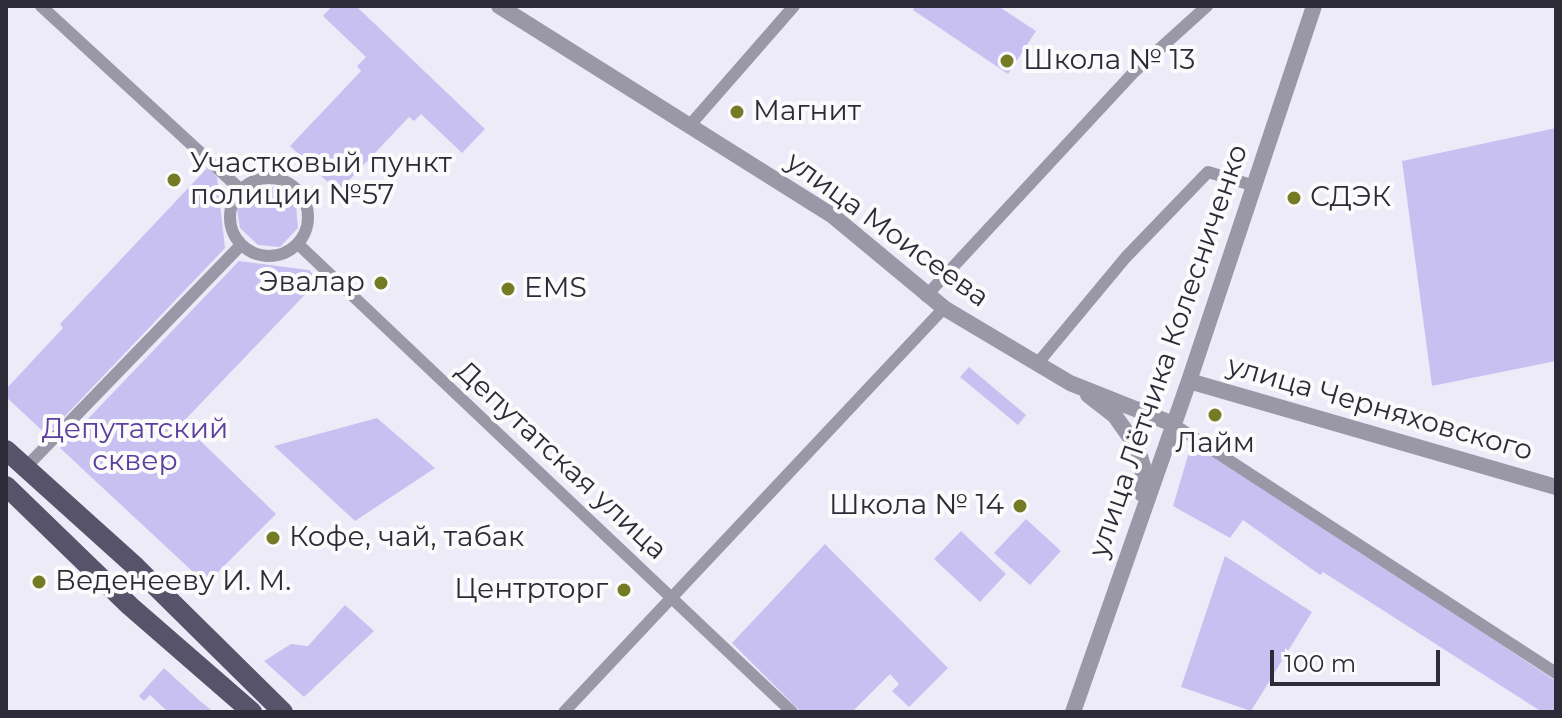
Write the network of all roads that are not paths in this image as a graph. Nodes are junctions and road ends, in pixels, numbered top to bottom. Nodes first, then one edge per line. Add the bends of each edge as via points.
1 (41, 6) edge
2 (499, 6) edge
3 (794, 6) edge
4 (1207, 6) edge
5 (1314, 6) edge
6 (690, 125) junction
7 (1255, 186) junction
8 (241, 190) junction
9 (298, 244) junction
10 (241, 245) junction
11 (926, 296) junction
12 (944, 308) junction
13 (1037, 364) junction
14 (1189, 381) junction
15 (1070, 383) junction
16 (1173, 424) junction
17 (6, 450) edge
18 (26, 467) junction
19 (6, 486) edge
20 (1556, 487) edge
21 (1140, 515) junction
22 (97, 531) junction
23 (76, 555) junction
24 (672, 597) junction
25 (1556, 673) edge
26 (252, 712) edge
27 (283, 712) edge
28 (564, 712) edge
29 (792, 712) edge
30 (1073, 712) edge

1 - 8 street
2 - 6 street, улица Моисеева
3 - 6 street
4 - 11 street via 1134,72
5 - 7 street, улица Лётчика Колесниченко
6 - 11 street, улица Моисеева via 833,216
7 - 13 street via 1208,172 1126,257
7 - 14 street, улица Лётчика Колесниченко
8 - 9 street via 274,178 296,189 308,221
8 - 10 street via 230,212
9 - 10 street via 277,256
9 - 24 street, Депутатская улица
10 - 18 street
11 - 12 street, улица Моисеева
12 - 13 street, улица Моисеева
12 - 24 street
13 - 15 street, улица Моисеева
14 - 16 street, улица Лётчика Колесниченко
14 - 20 street, улица Черняховского
15 - 16 street, улица Моисеева
15 - 21 street via 1115,416 1137,447 1143,466
16 - 21 street, улица Лётчика Колесниченко
16 - 25 street
17 - 18 main road
18 - 22 main road
19 - 23 main road
21 - 30 street, улица Лётчика Колесниченко
22 - 23 main road
22 - 27 main road
23 - 26 main road
24 - 28 street
24 - 29 street, Депутатская улица

